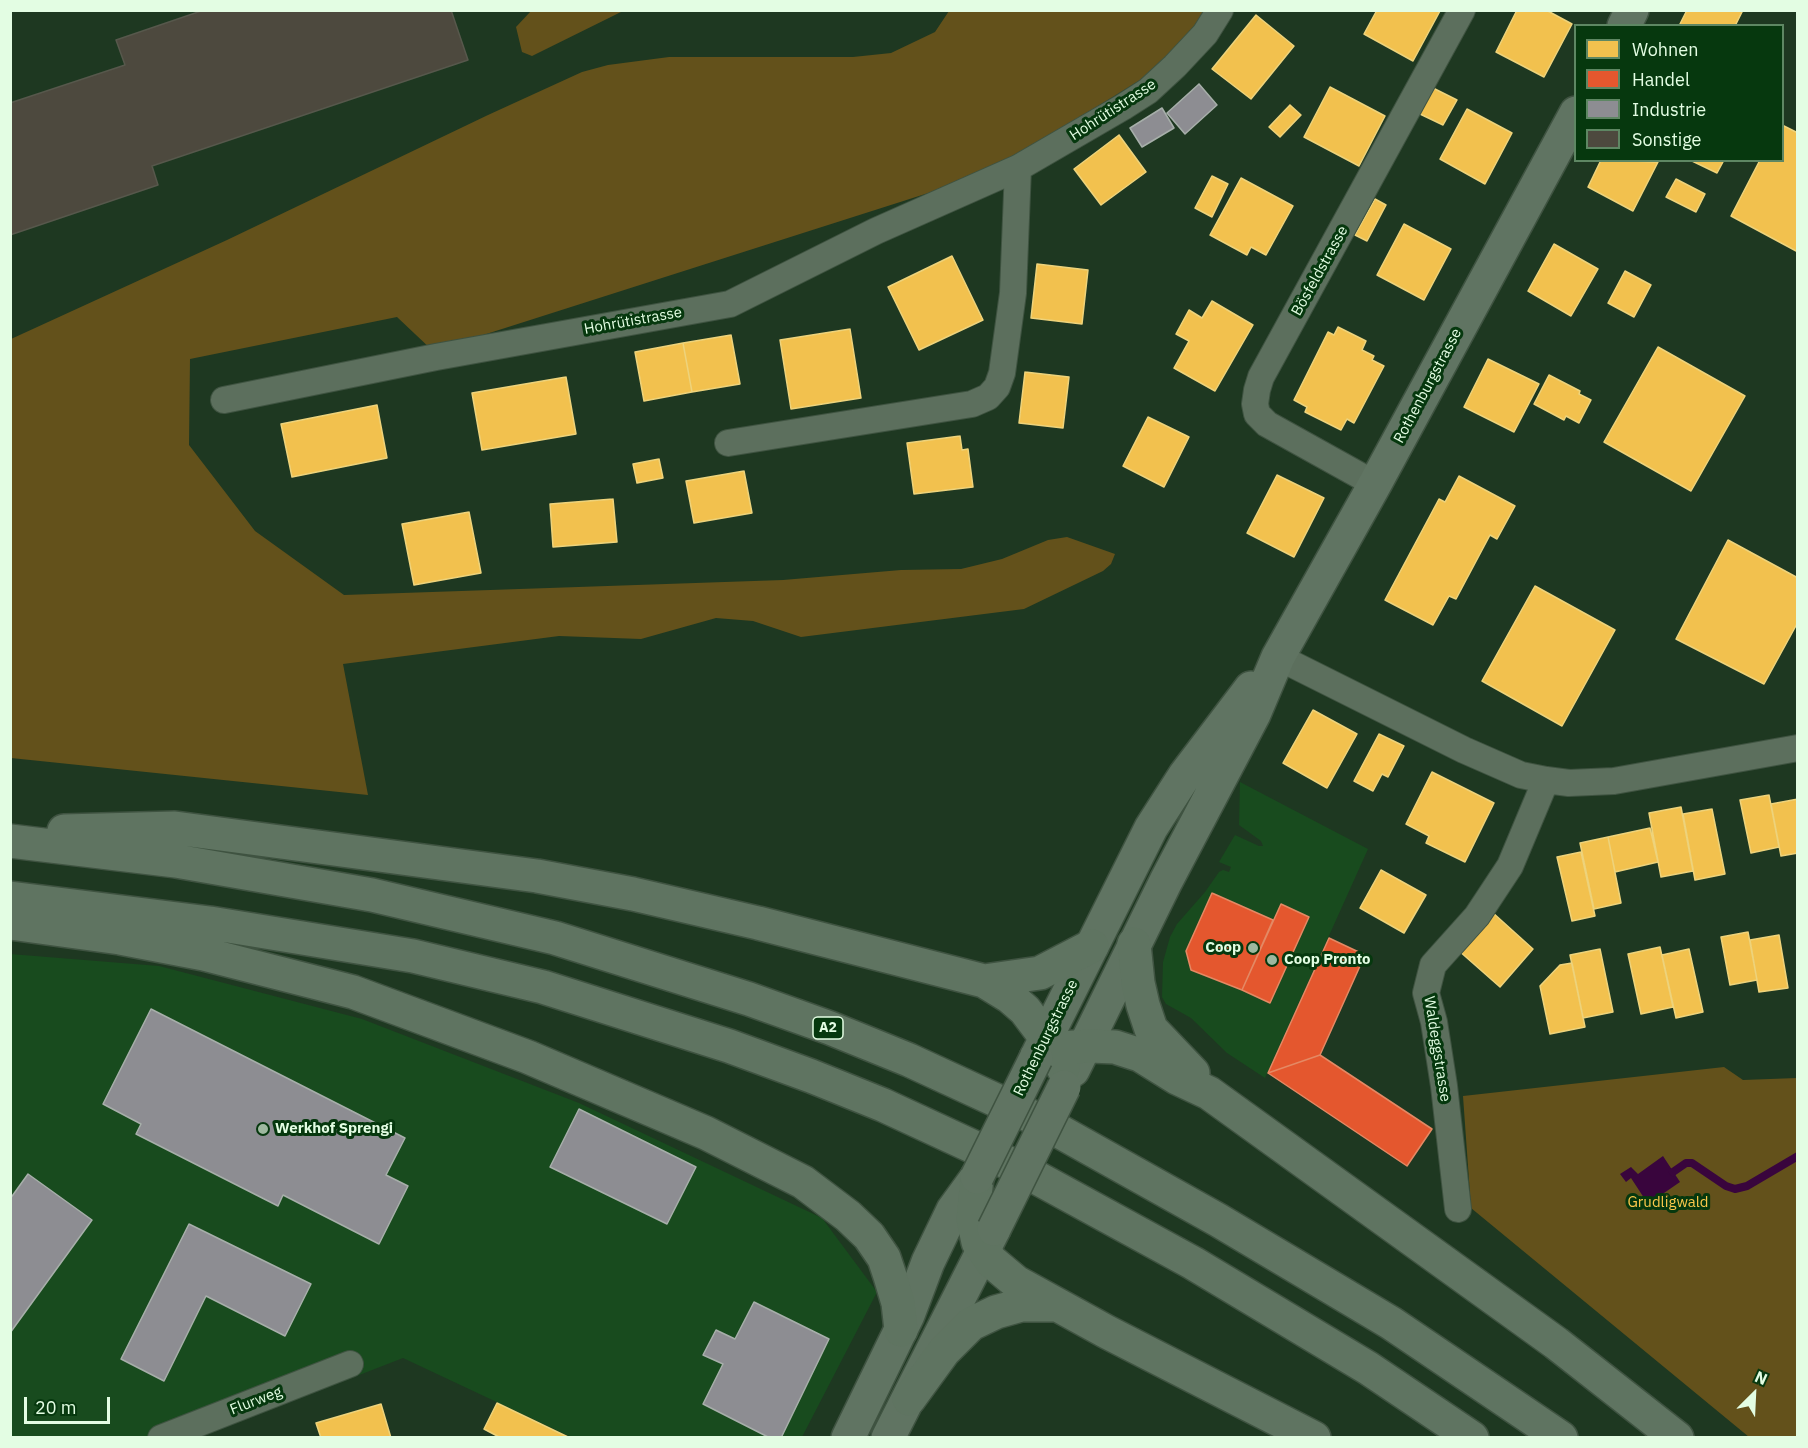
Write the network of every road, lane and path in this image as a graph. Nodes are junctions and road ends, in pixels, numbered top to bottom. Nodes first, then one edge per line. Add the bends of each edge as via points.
1 (1220, 10) edge
2 (1462, 10) edge
3 (1632, 10) edge
4 (1625, 24) edge
5 (1574, 115) edge
6 (1018, 168) junction
7 (224, 400) dead end
8 (728, 443) dead end
9 (1375, 484) junction
10 (1278, 657) junction
11 (1797, 748) edge
12 (1546, 780) junction
13 (10, 832) edge
14 (10, 842) edge
15 (10, 898) edge
16 (10, 923) edge
17 (1134, 944) junction
18 (1092, 946) junction
19 (984, 981) junction
20 (1060, 1060) junction
21 (1209, 1093) junction
22 (977, 1177) joint
23 (1458, 1209) dead end
24 (976, 1227) junction
25 (1057, 1305) junction
26 (901, 1330) junction
27 (350, 1364) dead end
28 (909, 1399) junction
29 (161, 1437) edge
30 (848, 1437) edge
31 (888, 1437) edge
32 (1314, 1437) edge
33 (1472, 1437) edge
34 (1561, 1437) edge
35 (1677, 1437) edge

1 - 6 street, Hohrütistrasse via 1205,34 1148,91
2 - 9 street, Bösfeldstrasse via 1257,390 1257,414 1267,424
3 - 4 main road
5 - 9 main road, Rothenburgstrasse
6 - 7 street, Hohrütistrasse via 876,231 730,304
6 - 8 street via 1012,304 1002,373 988,397 972,404
9 - 10 main road, Rothenburgstrasse
10 - 12 street via 1464,750 1521,775
10 - 17 main road, Rothenburgstrasse via 1254,714
10 - 18 main road, Rothenburgstrasse via 1236,705 1169,797
11 - 12 street via 1614,781
12 - 23 street, Waldeggstrasse via 1510,866 1477,916 1433,965 1426,993 1444,1086
13 - 19 highway via 175,828 537,876 747,920
14 - 34 highway, A2 via 176,861 372,895 555,938 830,1028 1041,1121 1208,1214 1391,1323
15 - 33 highway via 210,923 413,956 543,987 811,1076 1019,1168 1193,1263 1368,1368
16 - 26 highway via 204,954 353,992 528,1057 706,1133 803,1182 869,1236 891,1276
17 - 20 main road, Rothenburgstrasse
17 - 21 highway via 1140,994 1151,1029
18 - 19 highway via 1040,973
18 - 20 main road, Rothenburgstrasse
19 - 20 highway via 1024,1010
20 - 21 highway via 1115,1047 1140,1055
20 - 22 main road, Rothenburgstrasse, bridge
20 - 24 main road, Rothenburgstrasse, bridge
21 - 35 highway via 1546,1336
22 - 24 highway
24 - 25 highway via 992,1261 1016,1282
24 - 26 main road, Rothenburgstrasse via 928,1262
24 - 28 main road, Rothenburgstrasse
25 - 28 highway via 1021,1305 971,1324 944,1351
25 - 32 highway
26 - 30 main road, Rothenburgstrasse
27 - 29 street, Flurweg
28 - 31 main road, Rothenburgstrasse

